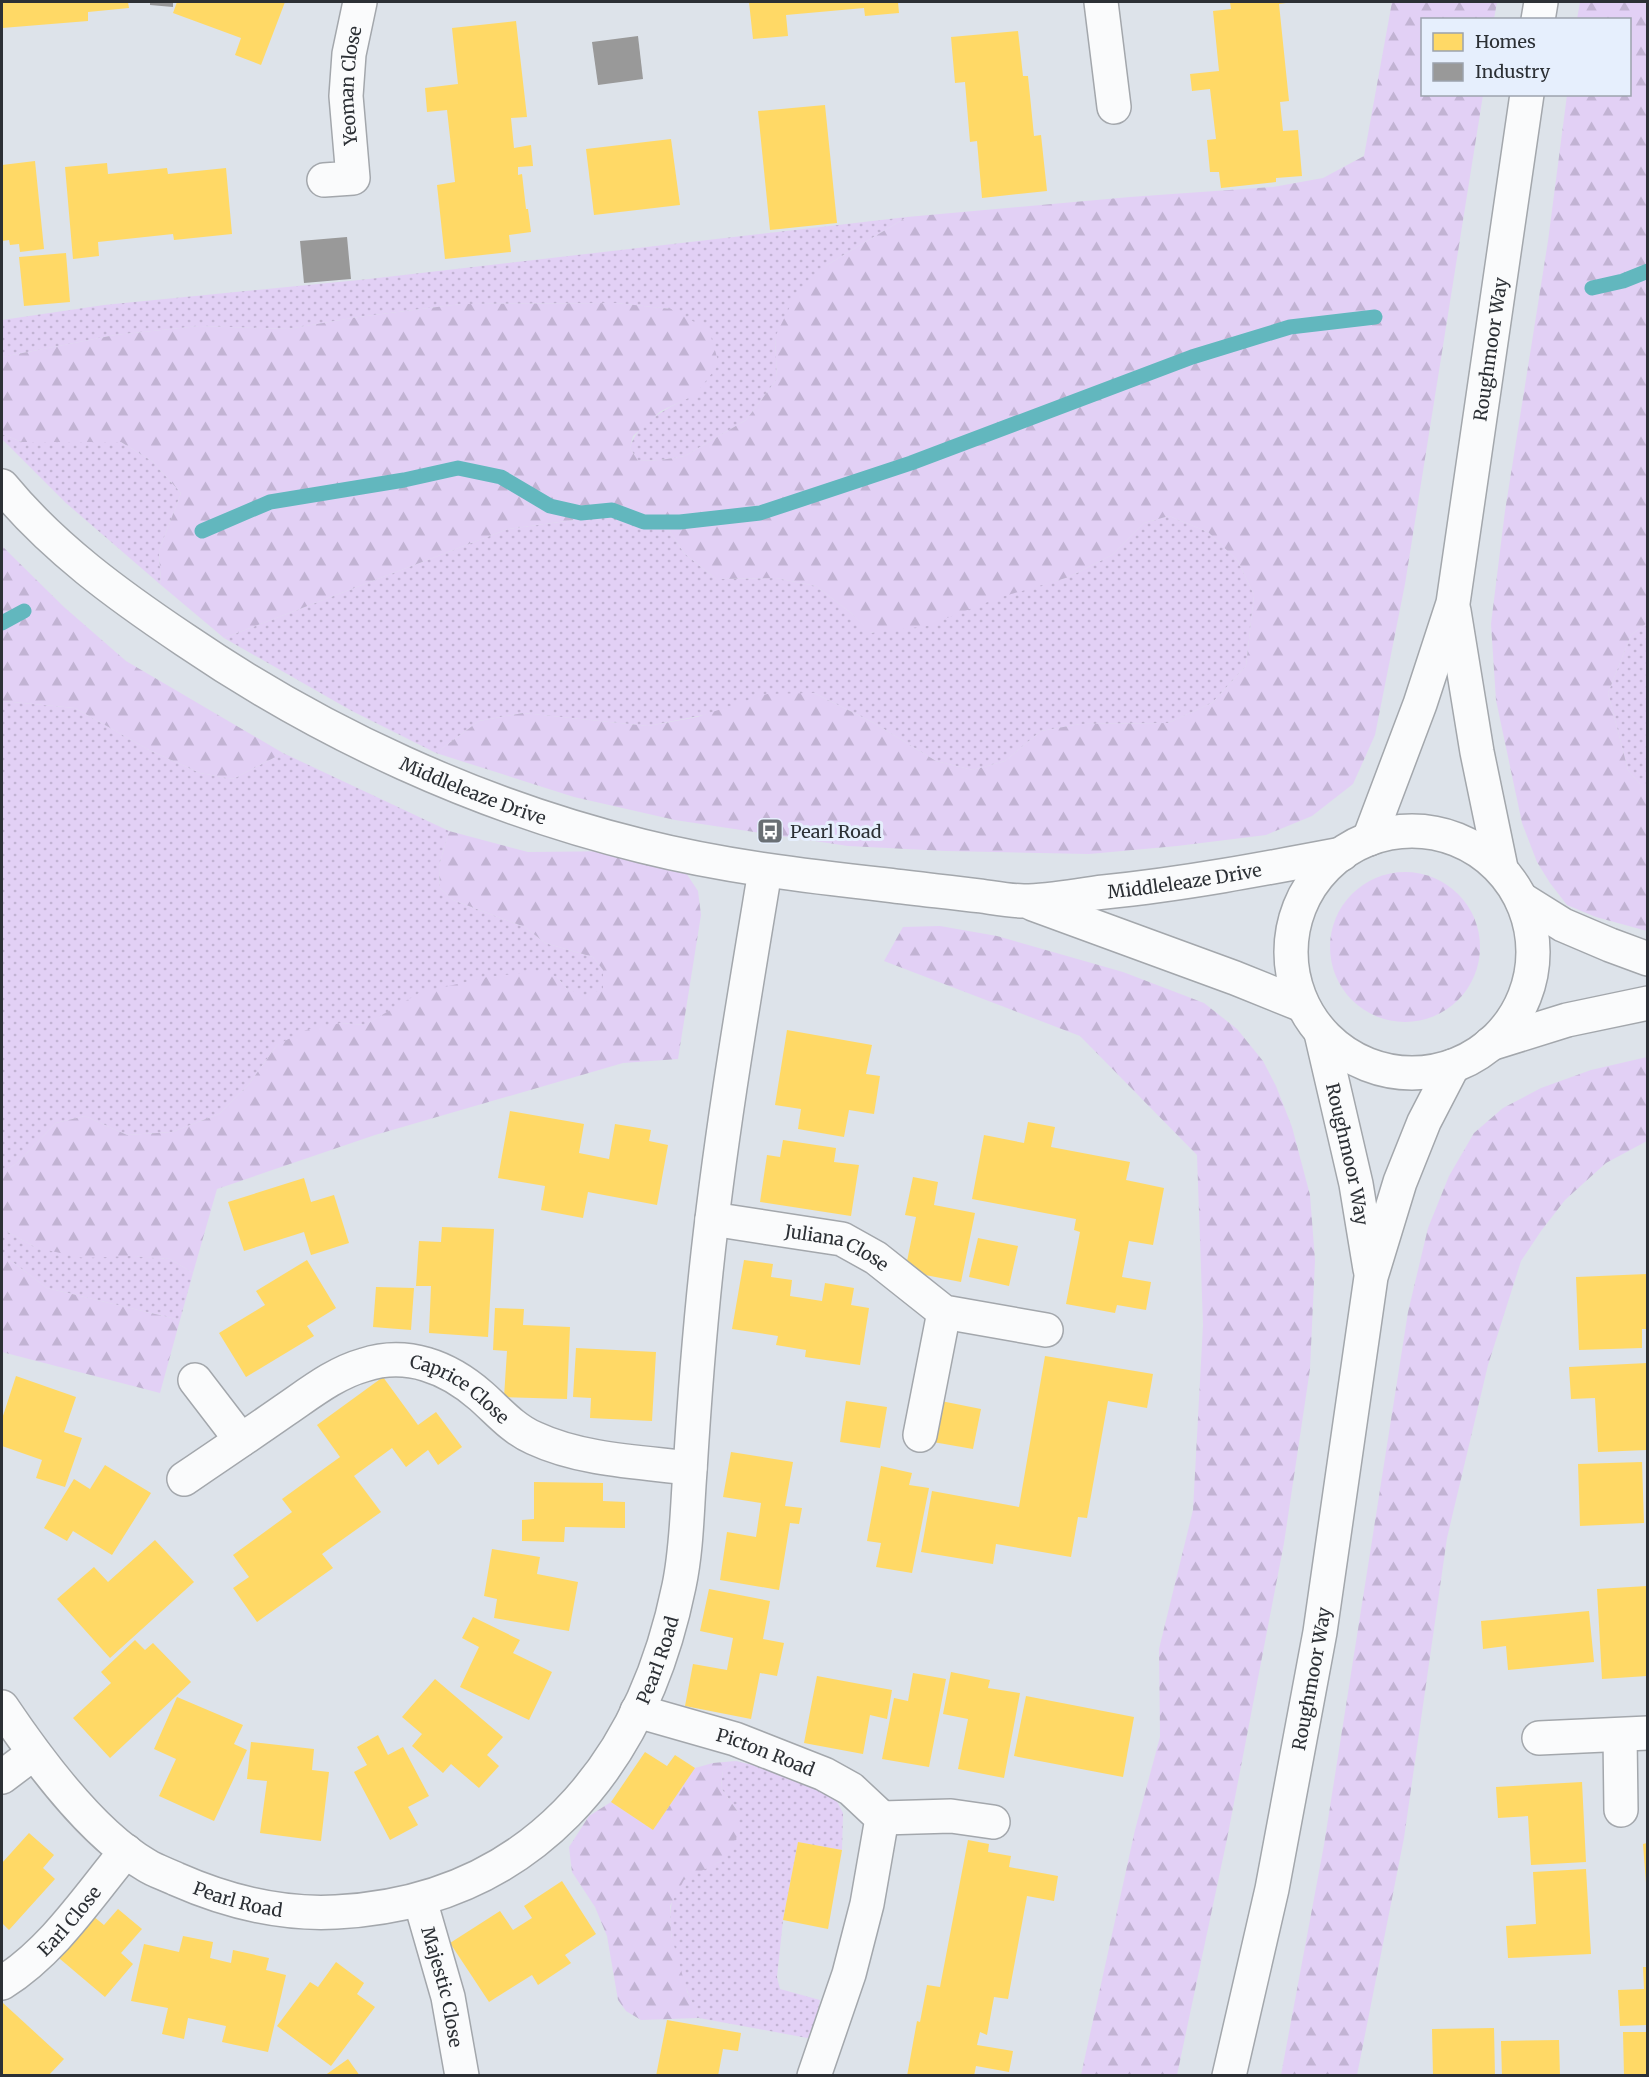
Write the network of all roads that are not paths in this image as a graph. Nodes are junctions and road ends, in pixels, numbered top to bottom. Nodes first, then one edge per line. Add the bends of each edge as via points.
1 (360, 2) edge
2 (1101, 2) edge
3 (1541, 2) edge
4 (1538, 18) edge
5 (1527, 96) edge
6 (1113, 107) dead end
7 (324, 180) dead end
8 (2, 486) edge
9 (1453, 603) junction
10 (1355, 846) junction
11 (1501, 868) junction
12 (765, 871) junction
13 (1523, 900) junction
14 (1025, 901) junction
15 (1647, 959) edge
16 (1647, 1003) edge
17 (1302, 1005) junction
18 (1320, 1033) junction
19 (1490, 1044) junction
20 (1453, 1066) junction
21 (712, 1219) junction
22 (1371, 1277) junction
23 (944, 1312) junction
24 (1046, 1330) dead end
25 (195, 1380) dead end
26 (920, 1436) dead end
27 (241, 1440) junction
28 (690, 1468) junction
29 (184, 1479) dead end
30 (2, 1707) edge
31 (637, 1711) junction
32 (1634, 1734) edge
33 (1539, 1738) dead end
34 (34, 1753) junction
35 (2, 1776) edge
36 (1621, 1810) dead end
37 (882, 1818) junction
38 (993, 1822) dead end
39 (126, 1851) junction
40 (420, 1900) junction
41 (2, 1983) edge
42 (462, 2076) edge
43 (814, 2076) edge
44 (1229, 2076) edge

1 - 7 street, Yeoman Close via 349,54 346,96 352,178
2 - 6 street
3 - 4 street
5 - 9 street, Roughmoor Way
8 - 12 street, Middleleaze Drive via 66,553 135,607 251,683 359,742 418,770 590,832
9 - 10 street, Roughmoor Way via 1420,704
9 - 11 street, Roughmoor Way
10 - 11 street, Roughmoor Way via 1394,831 1432,832 1469,844
10 - 14 street, Middleleaze Drive via 1213,878
10 - 17 street, Roughmoor Way via 1325,866 1302,898 1291,934 1291,973
11 - 13 street, Roughmoor Way
12 - 14 street, Middleleaze Drive
12 - 21 street, Pearl Road
13 - 15 street via 1563,925
13 - 19 street, Roughmoor Way via 1534,936 1532,976 1521,1007 1502,1035
14 - 17 street, Middleleaze Drive
16 - 19 street via 1567,1020
17 - 18 street, Roughmoor Way
18 - 20 street, Roughmoor Way via 1346,1055 1377,1069 1411,1074
18 - 22 street, Roughmoor Way via 1356,1184
19 - 20 street, Roughmoor Way via 1476,1056
20 - 22 street, Roughmoor Way via 1424,1122 1400,1182
21 - 23 street, Juliana Close via 842,1239 876,1258
21 - 28 street, Pearl Road
22 - 44 street, Roughmoor Way via 1320,1632 1272,1889
23 - 24 street, Juliana Close
23 - 26 street
25 - 27 street
27 - 28 street, Caprice Close via 348,1371 378,1361 405,1359 422,1362 464,1383 514,1427 533,1438 581,1453
27 - 29 street, Caprice Close
28 - 31 street, Pearl Road via 680,1582 661,1653
30 - 34 street, Pearl Road
31 - 37 street, Picton Road via 735,1739 808,1767 851,1789
31 - 40 street, Pearl Road via 621,1745 595,1782 556,1824 516,1856 463,1886
32 - 33 street
32 - 36 street
34 - 35 street
34 - 39 street, Pearl Road via 103,1833
37 - 38 street via 940,1816
37 - 43 street via 857,1944
39 - 40 street, Pearl Road via 145,1865 196,1888 249,1905 306,1913 366,1910
39 - 41 street, Earl Close via 44,1950
40 - 42 street, Majestic Close via 448,1997

